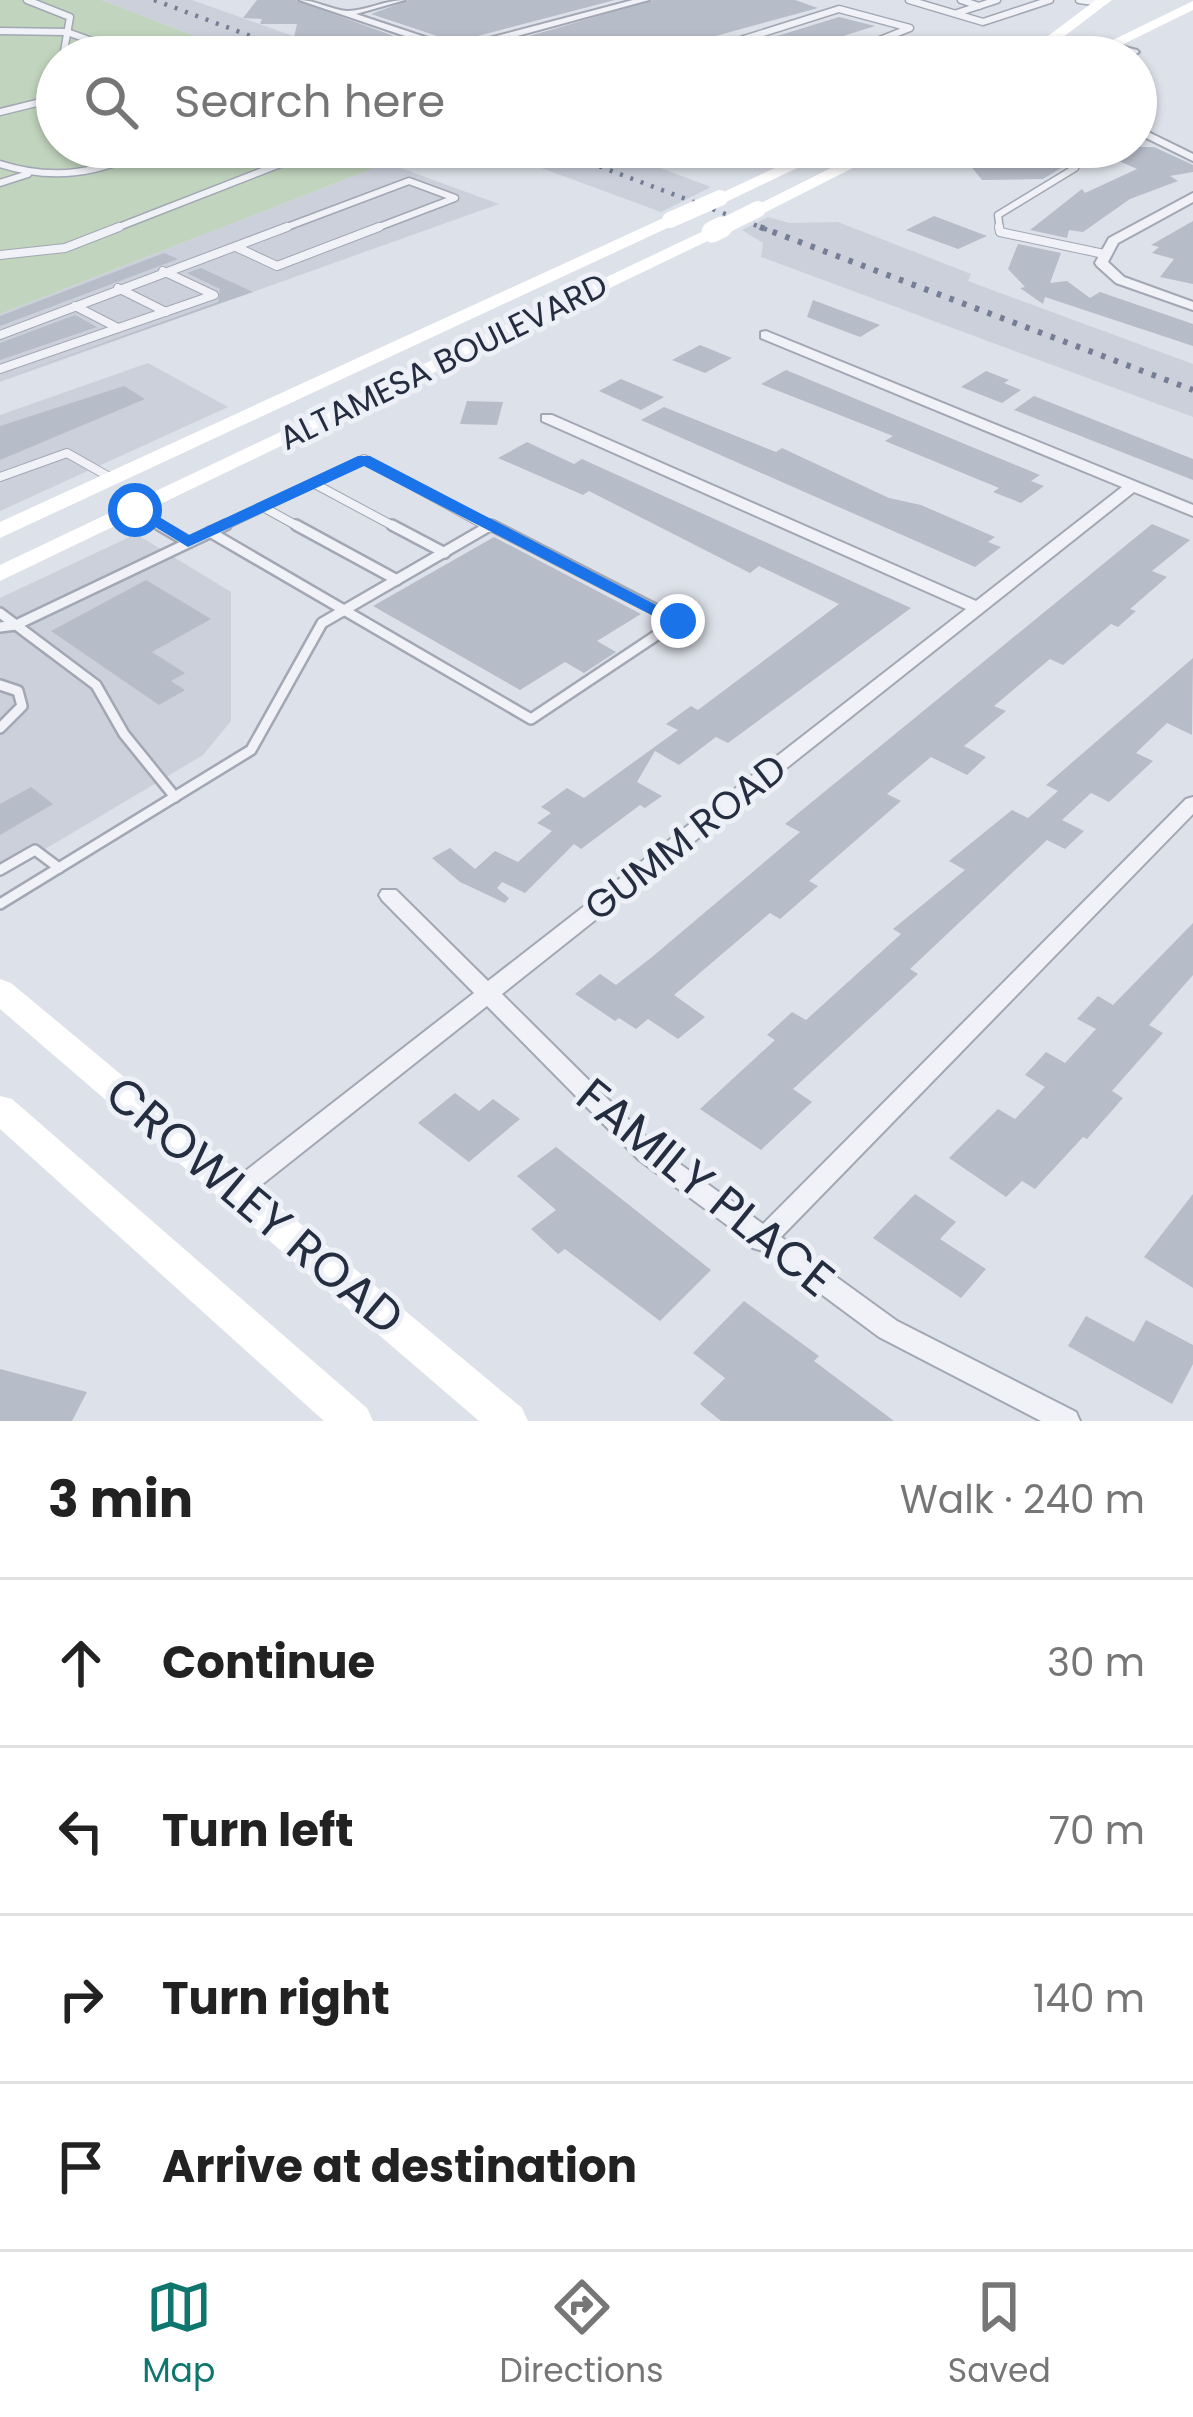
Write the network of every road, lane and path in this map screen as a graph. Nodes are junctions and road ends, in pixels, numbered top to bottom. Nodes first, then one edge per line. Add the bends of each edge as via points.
1 (27, 0) edge
2 (304, 0) edge
3 (400, 0) edge
4 (644, 0) edge
5 (909, 0) edge
6 (932, 0) edge
7 (961, 0) edge
8 (998, 0) edge
9 (1050, 0) edge
10 (1079, 0) edge
11 (1103, 2) edge
12 (921, 4) junction
13 (1193, 5) edge
14 (980, 6) junction
15 (345, 14) junction
16 (955, 14) junction
17 (0, 31) edge
18 (67, 32) junction
19 (67, 36) edge
20 (78, 36) edge
21 (408, 36) edge
22 (518, 36) edge
23 (754, 36) edge
24 (897, 36) edge
25 (1056, 36) edge
26 (1129, 36) edge
27 (36, 103) edge
28 (0, 112) edge
29 (1157, 140) edge
30 (1193, 158) edge
31 (0, 164) edge
32 (92, 168) edge
33 (270, 168) edge
34 (786, 168) edge
35 (843, 168) edge
36 (1075, 168) edge
37 (28, 174) junction
38 (0, 183) edge
39 (1193, 197) edge
40 (236, 247) junction
41 (1104, 254) junction
42 (0, 255) edge
43 (163, 271) junction
44 (118, 288) junction
45 (74, 306) junction
46 (1193, 306) edge
47 (166, 312) junction
48 (118, 328) junction
49 (766, 334) dead end
50 (0, 335) edge
51 (0, 369) edge
52 (547, 418) dead end
53 (0, 477) edge
54 (113, 479) junction
55 (313, 483) junction
56 (1133, 486) junction
57 (263, 507) junction
58 (135, 510) junction
59 (1193, 511) edge
60 (493, 526) junction
61 (0, 531) edge
62 (210, 532) junction
63 (188, 542) junction
64 (445, 553) junction
65 (0, 574) edge
66 (397, 580) junction
67 (978, 608) junction
68 (341, 612) junction
69 (0, 613) edge
70 (16, 625) junction
71 (0, 627) edge
72 (0, 685) edge
73 (4, 723) edge
74 (175, 797) junction
75 (1193, 803) edge
76 (59, 868) junction
77 (0, 870) edge
78 (389, 895) dead end
79 (0, 904) edge
80 (0, 991) edge
81 (485, 994) junction
82 (0, 1109) edge
83 (238, 1190) junction
84 (762, 1241) junction
85 (352, 1421) edge
86 (508, 1421) edge
87 (1066, 1421) edge

1 - 18 lane via 70,17
2 - 15 street
3 - 15 street
4 - 22 street
5 - 12 lane
6 - 12 lane
7 - 14 lane
8 - 14 lane
9 - 16 lane via 983,22
10 - 11 lane
11 - 25 main road
12 - 16 lane
13 - 26 main road
14 - 16 lane
15 - 21 street
17 - 18 lane
18 - 19 lane
18 - 20 lane
23 - 24 lane via 839,9 910,31
27 - 28 lane
29 - 30 street
31 - 37 lane
32 - 37 lane
33 - 42 lane via 65,248
34 - 54 main road, ALTAMESA BOULEVARD, bridge
35 - 58 main road, ALTAMESA BOULEVARD, bridge
36 - 41 lane via 998,215 1000,232
37 - 38 lane
39 - 41 street via 1154,214
40 - 40 lane via 409,181 455,198 277,266
40 - 43 lane
41 - 46 street via 1104,269 1120,280
43 - 44 lane
43 - 47 lane via 214,295
44 - 45 lane
44 - 47 lane
45 - 48 lane
45 - 50 lane
47 - 48 lane
48 - 51 lane
49 - 56 street
52 - 67 street
53 - 54 lane via 67,453
54 - 58 main road
54 - 61 main road, ALTAMESA BOULEVARD
55 - 57 lane
55 - 60 lane via 364,460
55 - 64 lane
56 - 59 street
56 - 67 street, GUMM ROAD
57 - 62 lane
57 - 66 lane
58 - 63 lane
58 - 65 main road, ALTAMESA BOULEVARD
60 - 64 lane
60 - 68 lane via 678,621 531,719
62 - 63 lane
62 - 68 lane
63 - 70 lane
64 - 66 lane
66 - 68 lane
67 - 81 street, GUMM ROAD
68 - 74 lane via 322,623 251,750
69 - 70 lane
70 - 71 lane
70 - 74 lane via 96,685
72 - 73 lane via 18,692 22,706
74 - 76 lane
75 - 84 street
76 - 77 lane via 35,850
76 - 79 lane
78 - 81 street, FAMILY PLACE
80 - 83 main road, CROWLEY ROAD
81 - 83 street, GUMM ROAD
81 - 84 street, FAMILY PLACE via 647,1153
82 - 85 main road
83 - 86 main road, CROWLEY ROAD
84 - 87 street, FAMILY PLACE via 887,1329

